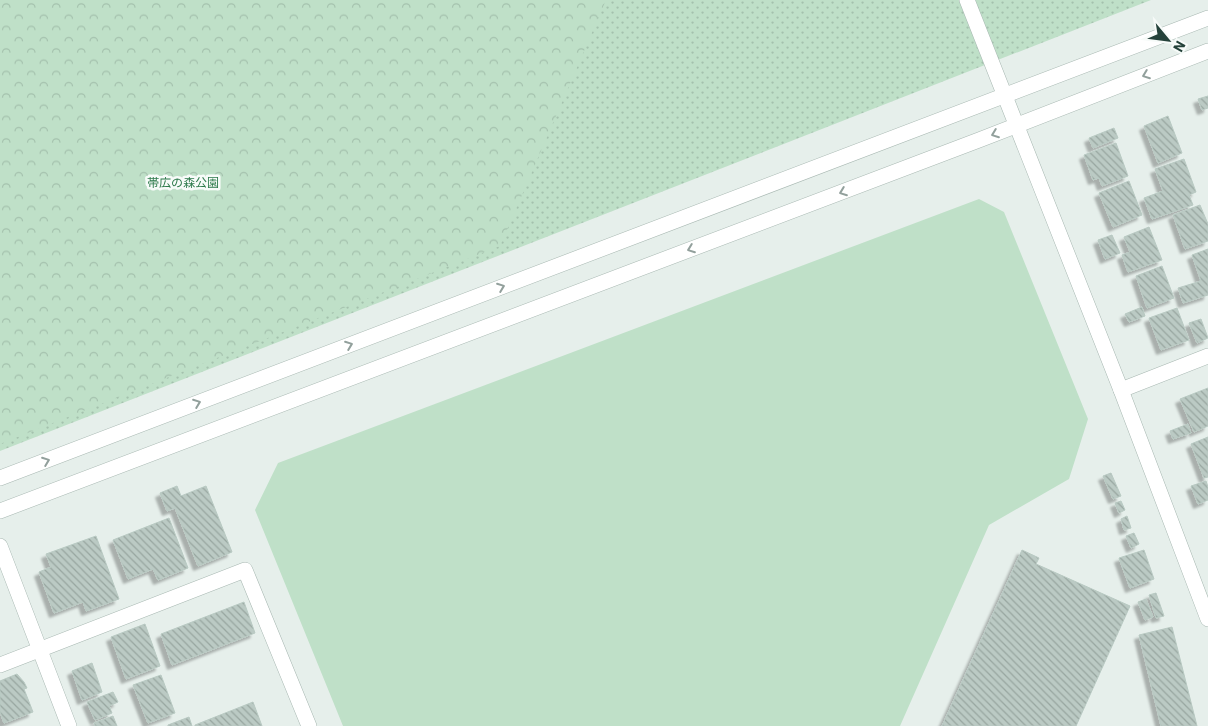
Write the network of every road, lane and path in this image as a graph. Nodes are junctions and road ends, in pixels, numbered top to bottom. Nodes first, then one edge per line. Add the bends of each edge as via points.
1 (967, 0) edge
2 (1208, 18) edge
3 (1208, 51) edge
4 (1005, 96) junction
5 (1017, 125) junction
6 (1208, 356) edge
7 (1121, 390) junction
8 (0, 478) edge
9 (0, 511) edge
10 (0, 546) edge
11 (1208, 619) edge
12 (40, 650) junction
13 (0, 665) edge
14 (69, 726) edge
15 (309, 726) edge

1 - 4 street
2 - 4 street
3 -> 5 street
4 - 5 street
8 -> 4 street
5 - 7 street
5 -> 9 street
6 - 7 street
7 - 11 street
10 - 12 street
12 - 13 street
12 - 14 street
12 - 15 street via 245,570

